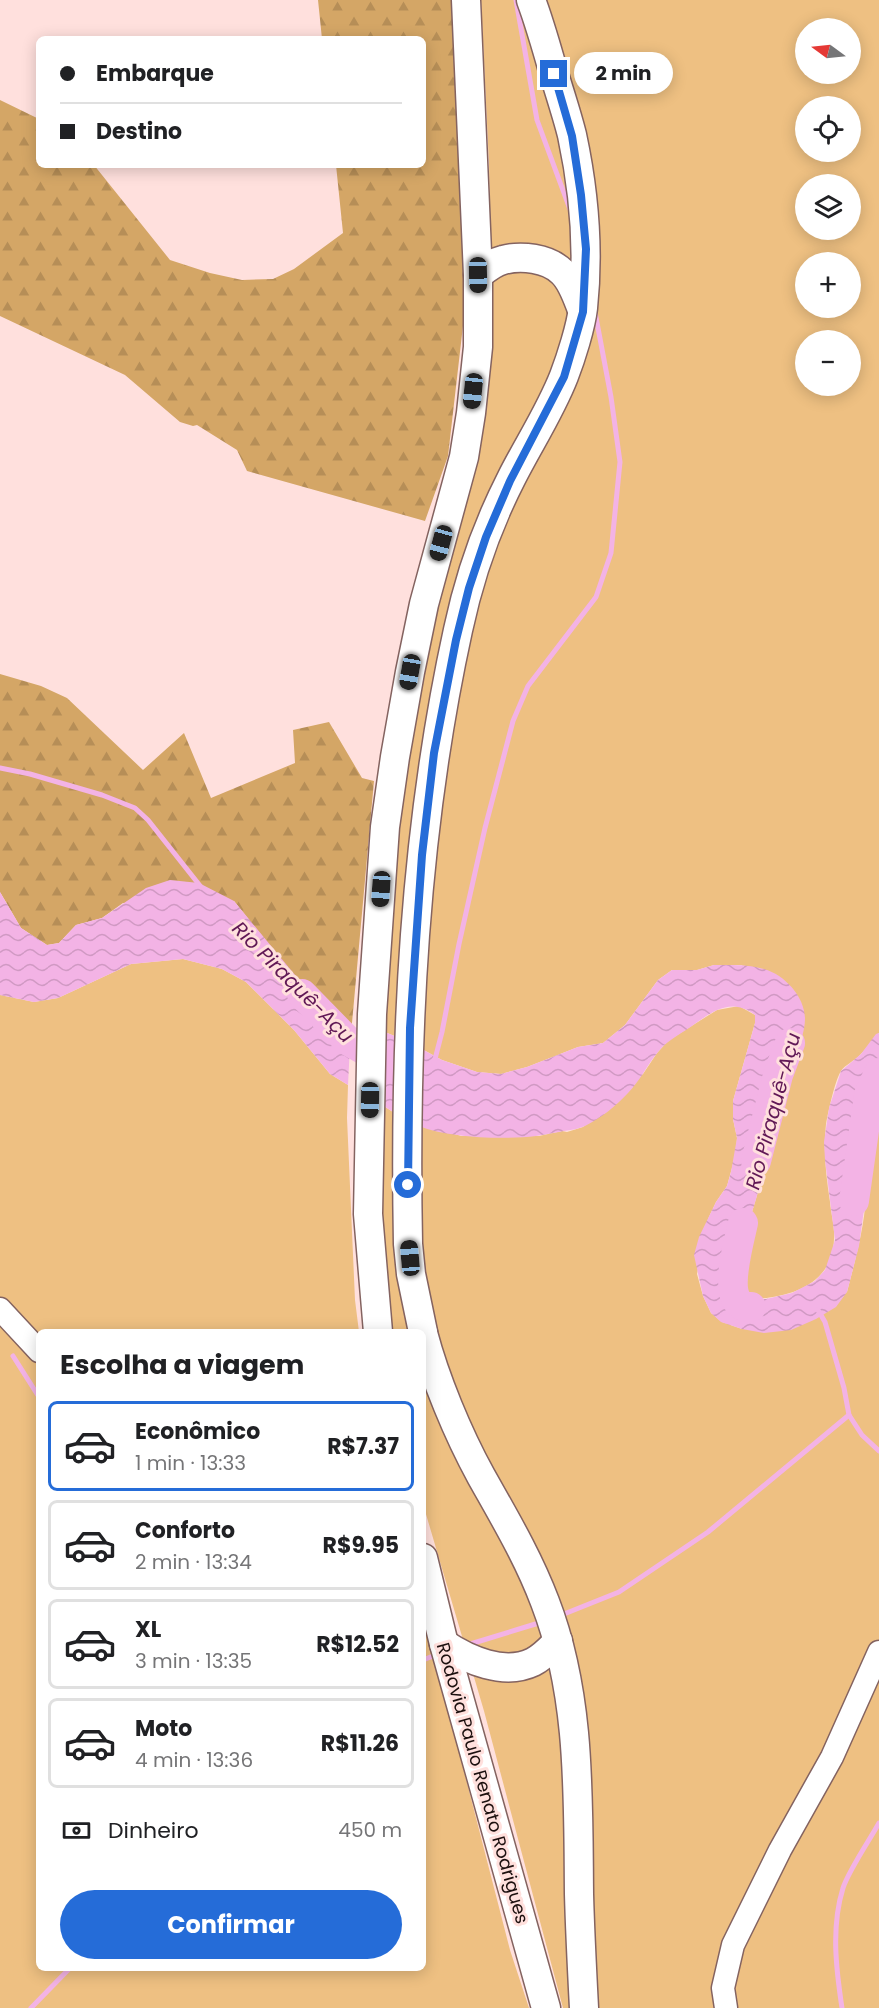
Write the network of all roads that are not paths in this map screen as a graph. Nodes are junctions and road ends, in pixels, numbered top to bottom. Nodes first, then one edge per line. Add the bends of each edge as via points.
1 (466, 0) edge
2 (531, 0) edge
3 (478, 275) junction
4 (583, 312) junction
5 (0, 1309) edge
6 (378, 1329) edge
7 (422, 1329) edge
8 (426, 1345) edge
9 (36, 1348) edge
10 (426, 1570) edge
11 (558, 1641) junction
12 (444, 1644) junction
13 (879, 1652) edge
14 (546, 2008) edge
15 (584, 2008) edge
16 (726, 2008) edge

1 - 3 main road
2 - 4 main road via 572,136 586,249
3 - 4 main road via 501,260 524,258 548,263 564,273
3 - 6 main road via 478,348 466,446 424,604 385,827 372,1014 368,1214
4 - 7 main road via 564,377 486,537 459,627 434,753 424,833 410,1028 408,1244
5 - 9 street
8 - 11 main road via 449,1407 522,1549
10 - 12 main road, Rodovia Paulo Renato Rodrigues
11 - 12 main road via 543,1656 522,1666 476,1661
11 - 15 main road via 577,1763
12 - 14 main road, Rodovia Paulo Renato Rodrigues
13 - 16 street via 832,1757 733,1946 723,1988

